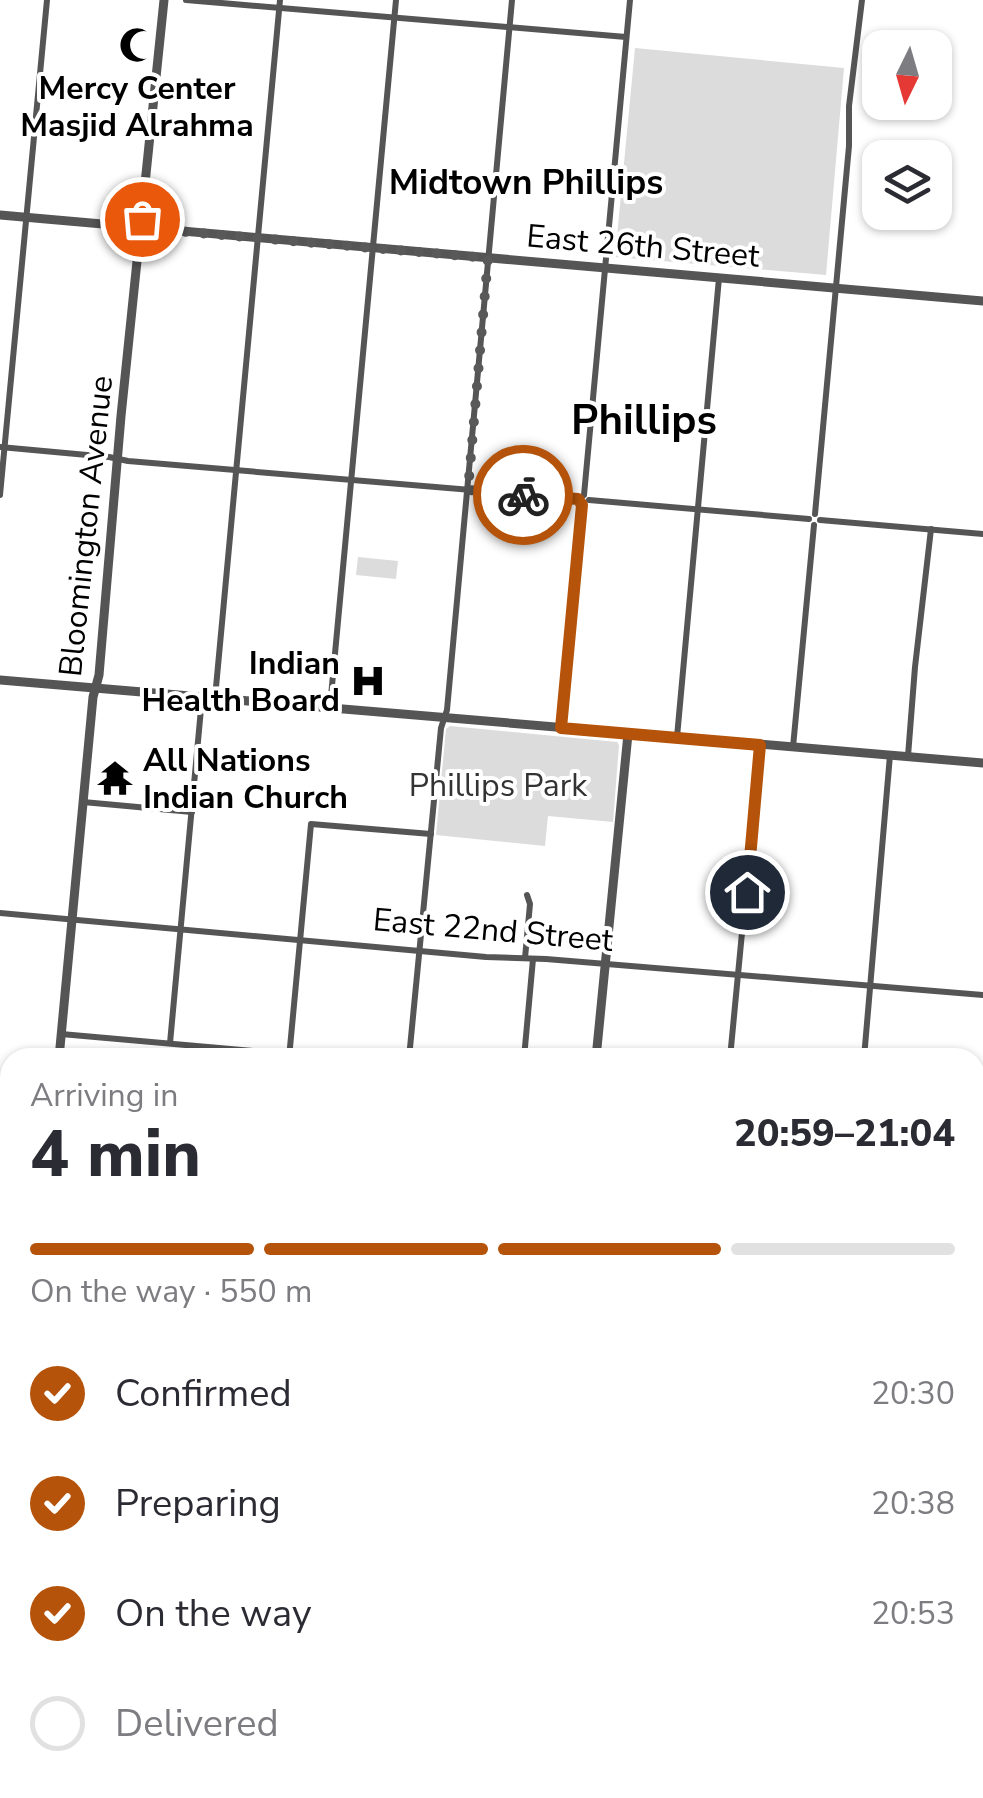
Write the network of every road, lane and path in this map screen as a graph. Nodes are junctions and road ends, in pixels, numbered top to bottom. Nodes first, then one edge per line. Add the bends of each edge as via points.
1 (47, 0) edge
2 (164, 0) edge
3 (186, 0) edge
4 (396, 0) edge
5 (512, 0) edge
6 (630, 0) edge
7 (862, 0) edge
8 (280, 4) edge
9 (395, 17) junction
10 (510, 27) junction
11 (626, 38) junction
12 (0, 216) edge
13 (27, 218) junction
14 (141, 228) junction
15 (258, 238) junction
16 (373, 248) junction
17 (488, 258) junction
18 (605, 268) junction
19 (719, 278) junction
20 (836, 288) junction
21 (983, 301) edge
22 (2, 448) edge
23 (118, 459) junction
24 (235, 470) junction
25 (351, 480) junction
26 (468, 490) junction
27 (0, 495) edge
28 (583, 500) junction
29 (698, 509) junction
30 (814, 520) junction
31 (931, 529) junction
32 (983, 534) edge
33 (0, 680) edge
34 (95, 689) junction
35 (202, 698) junction
36 (215, 699) junction
37 (330, 708) junction
38 (444, 718) junction
39 (561, 728) junction
40 (628, 734) junction
41 (677, 738) junction
42 (760, 745) junction
43 (792, 748) junction
44 (890, 755) junction
45 (908, 756) junction
46 (983, 764) edge
47 (83, 802) junction
48 (192, 812) junction
49 (431, 834) junction
50 (526, 895) dead end
51 (0, 912) edge
52 (72, 918) junction
53 (181, 928) junction
54 (300, 938) junction
55 (419, 950) junction
56 (529, 959) junction
57 (606, 964) junction
58 (738, 975) junction
59 (870, 986) junction
60 (983, 995) edge
61 (61, 1034) junction
62 (170, 1042) junction
63 (59, 1048) edge
64 (221, 1048) edge
65 (290, 1048) edge
66 (410, 1048) edge
67 (525, 1048) edge
68 (597, 1048) edge
69 (731, 1048) edge
70 (865, 1048) edge

1 - 13 street
2 - 14 street, Bloomington Avenue
3 - 8 street
4 - 9 street
5 - 10 street
6 - 11 street
7 - 20 street
8 - 9 street
8 - 15 street
9 - 10 street
9 - 16 street
10 - 11 street
10 - 17 street
11 - 18 street
12 - 13 street, East 26th Street
13 - 14 street, East 26th Street
13 - 22 street
14 - 15 street, East 26th Street
14 - 23 street, Bloomington Avenue
15 - 16 street, East 26th Street
15 - 24 street
16 - 17 street, East 26th Street
16 - 25 street
17 - 18 street, East 26th Street
17 - 26 street
18 - 19 street, East 26th Street
18 - 28 street
19 - 20 street, East 26th Street
19 - 29 street
20 - 21 street, East 26th Street
20 - 30 street
22 - 23 street
22 - 27 street
23 - 24 street
23 - 34 street, Bloomington Avenue
24 - 25 street
24 - 36 street
25 - 26 street
25 - 37 street
26 - 28 street
26 - 38 street
28 - 29 street
28 - 39 street
29 - 30 street
29 - 41 street
30 - 31 street
30 - 43 street
31 - 32 street
31 - 45 street
33 - 34 street
34 - 35 street
34 - 47 street, Bloomington Avenue
35 - 36 street
35 - 48 street
36 - 37 street
37 - 38 street
38 - 39 street
38 - 49 street
39 - 40 street
40 - 41 street
40 - 57 street
41 - 42 street
42 - 43 street
42 - 58 street
43 - 44 street
44 - 45 street
44 - 59 street
45 - 46 street
47 - 48 street
47 - 52 street, Bloomington Avenue
48 - 53 street
49 - 54 street via 311,824
49 - 55 street
50 - 56 street
51 - 52 street, East 22nd Street
52 - 53 street, East 22nd Street
52 - 61 street, Bloomington Avenue
53 - 54 street, East 22nd Street
53 - 62 street
54 - 55 street, East 22nd Street
54 - 65 street
55 - 56 street, East 22nd Street
55 - 66 street
56 - 57 street, East 22nd Street
56 - 67 street
57 - 58 street, East 22nd Street
57 - 68 street
58 - 59 street, East 22nd Street
58 - 69 street
59 - 60 street, East 22nd Street
59 - 70 street
61 - 62 street
61 - 63 street, Bloomington Avenue
62 - 64 street

